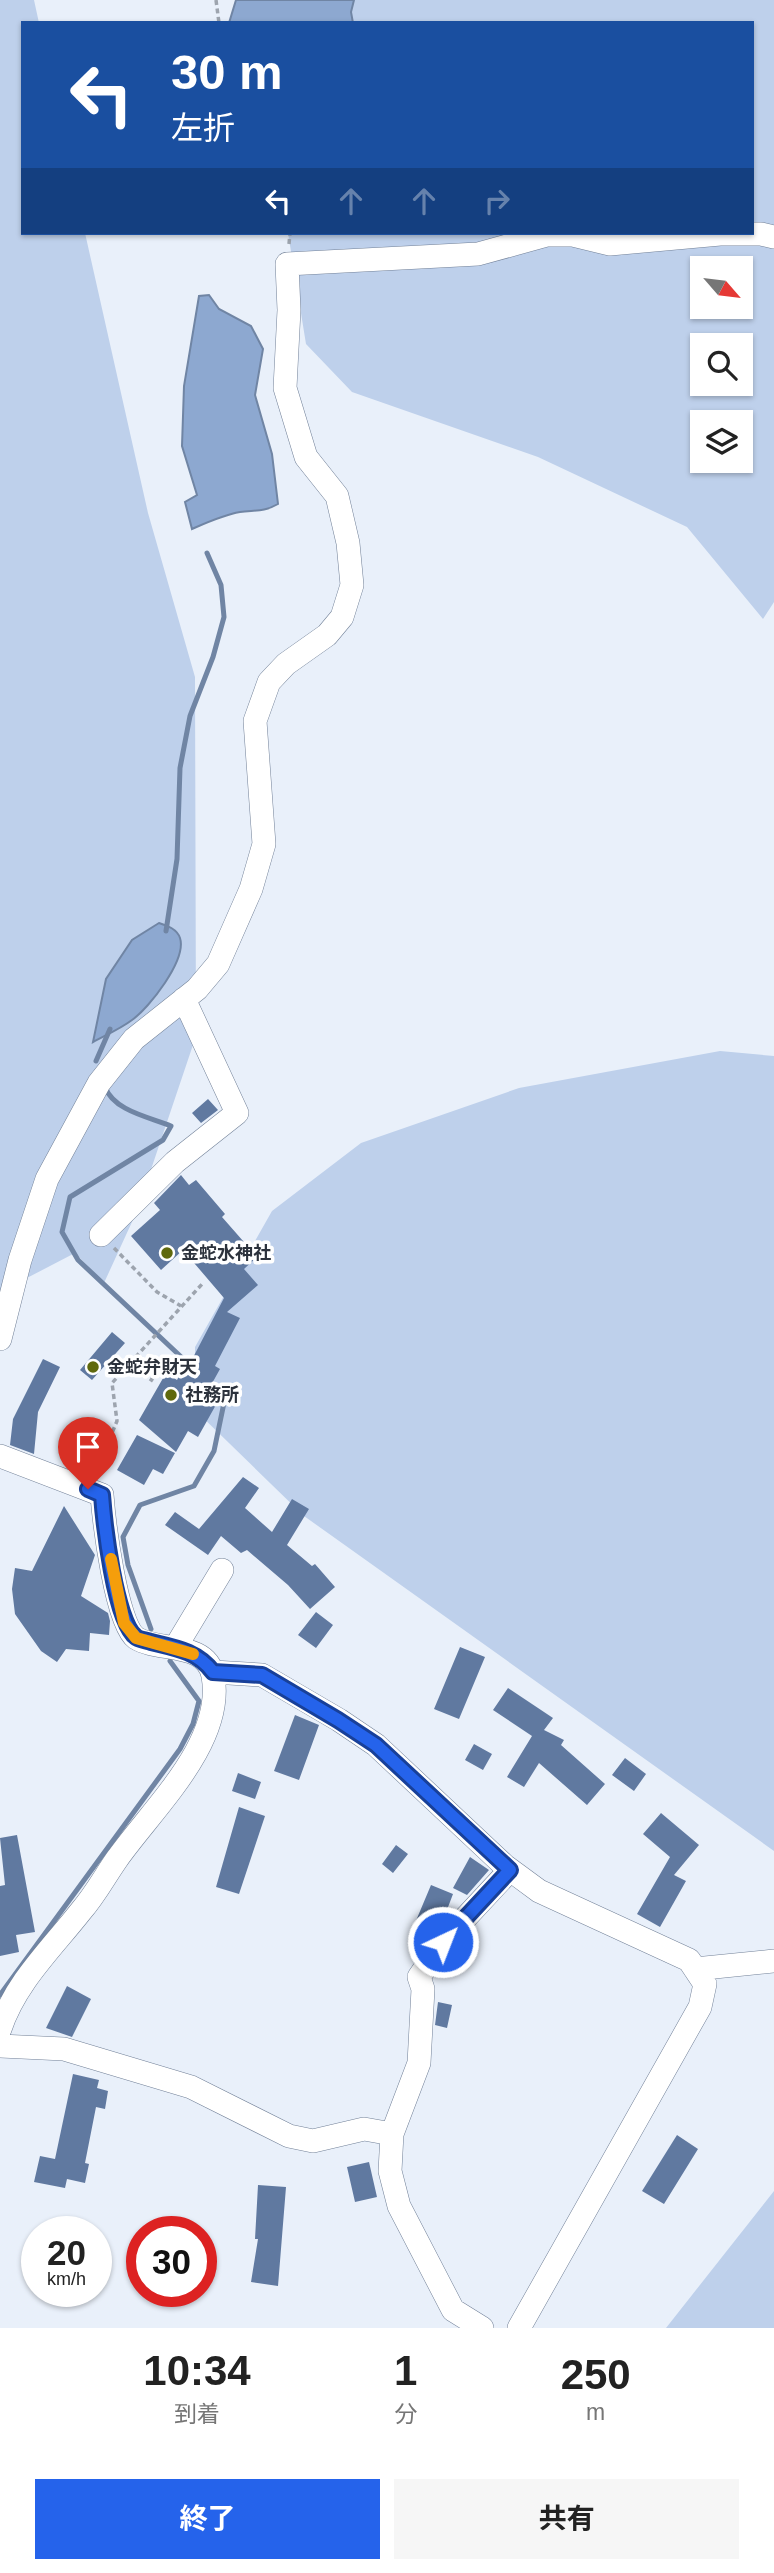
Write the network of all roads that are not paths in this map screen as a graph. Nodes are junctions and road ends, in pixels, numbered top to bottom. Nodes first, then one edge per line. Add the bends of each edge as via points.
1 (754, 234) edge
2 (547, 235) edge
3 (547, 235) edge
4 (573, 235) edge
5 (573, 235) edge
6 (709, 235) edge
7 (774, 237) edge
8 (184, 999) junction
9 (101, 1235) road end
10 (0, 1339) edge
11 (0, 1456) edge
12 (222, 1570) dead end
13 (175, 1648) junction
14 (213, 1672) junction
15 (510, 1870) junction
16 (774, 1961) edge
17 (695, 1969) junction
18 (0, 2029) edge
19 (0, 2046) edge
20 (392, 2134) junction
21 (482, 2328) edge
22 (519, 2328) edge

1 - 7 street
2 - 5 street
3 - 8 street via 478,254 287,264 285,388 306,457 337,496 352,585 342,617 327,635 268,682 255,721 264,844 251,889 218,964
4 - 6 street via 610,244
8 - 9 street via 237,1113 175,1162
8 - 10 street via 134,1039 99,1083 47,1179
11 - 13 street via 102,1495 124,1623 136,1638
12 - 13 street
13 - 14 street via 203,1659
14 - 15 street via 262,1675 376,1745
14 - 18 street via 210,1723 194,1755 90,1901 16,1992
15 - 17 street via 540,1891 689,1960
15 - 20 street via 443,1942 418,1977 422,1989 419,2063
16 - 17 street
17 - 22 street via 705,1984 700,2007
19 - 20 street via 64,2049 191,2087 289,2136 313,2141 364,2129
20 - 21 street via 390,2171 399,2206 453,2310

